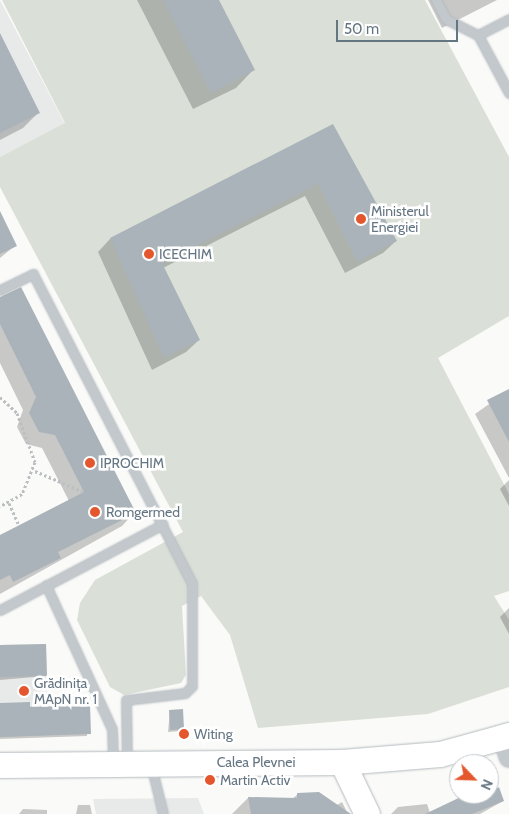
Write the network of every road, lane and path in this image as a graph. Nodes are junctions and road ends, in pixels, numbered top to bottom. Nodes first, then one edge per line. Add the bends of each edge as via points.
1 (436, 0) edge
2 (509, 19) edge
3 (478, 34) junction
4 (509, 93) edge
5 (0, 290) edge
6 (0, 397) edge
7 (35, 471) junction
8 (84, 492) dead end
9 (9, 503) junction
10 (0, 506) edge
11 (163, 524) junction
12 (19, 525) dead end
13 (46, 586) junction
14 (0, 610) edge
15 (507, 744) edge
16 (342, 762) junction
17 (130, 763) junction
18 (0, 765) edge
19 (164, 814) edge
20 (366, 814) edge

1 - 3 lane via 446,19
2 - 3 lane
3 - 4 lane
5 - 11 lane via 33,274
6 - 7 path via 17,413 33,447
7 - 8 path
7 - 9 path via 22,494
9 - 10 path
9 - 12 path
11 - 13 lane
11 - 17 lane via 194,589 193,682 185,692 126,700
13 - 14 lane
13 - 17 lane
15 - 16 main road, Calea Plevnei via 440,754
16 - 17 main road, Calea Plevnei
16 - 20 main road
17 - 18 main road, Calea Plevnei
17 - 19 lane

